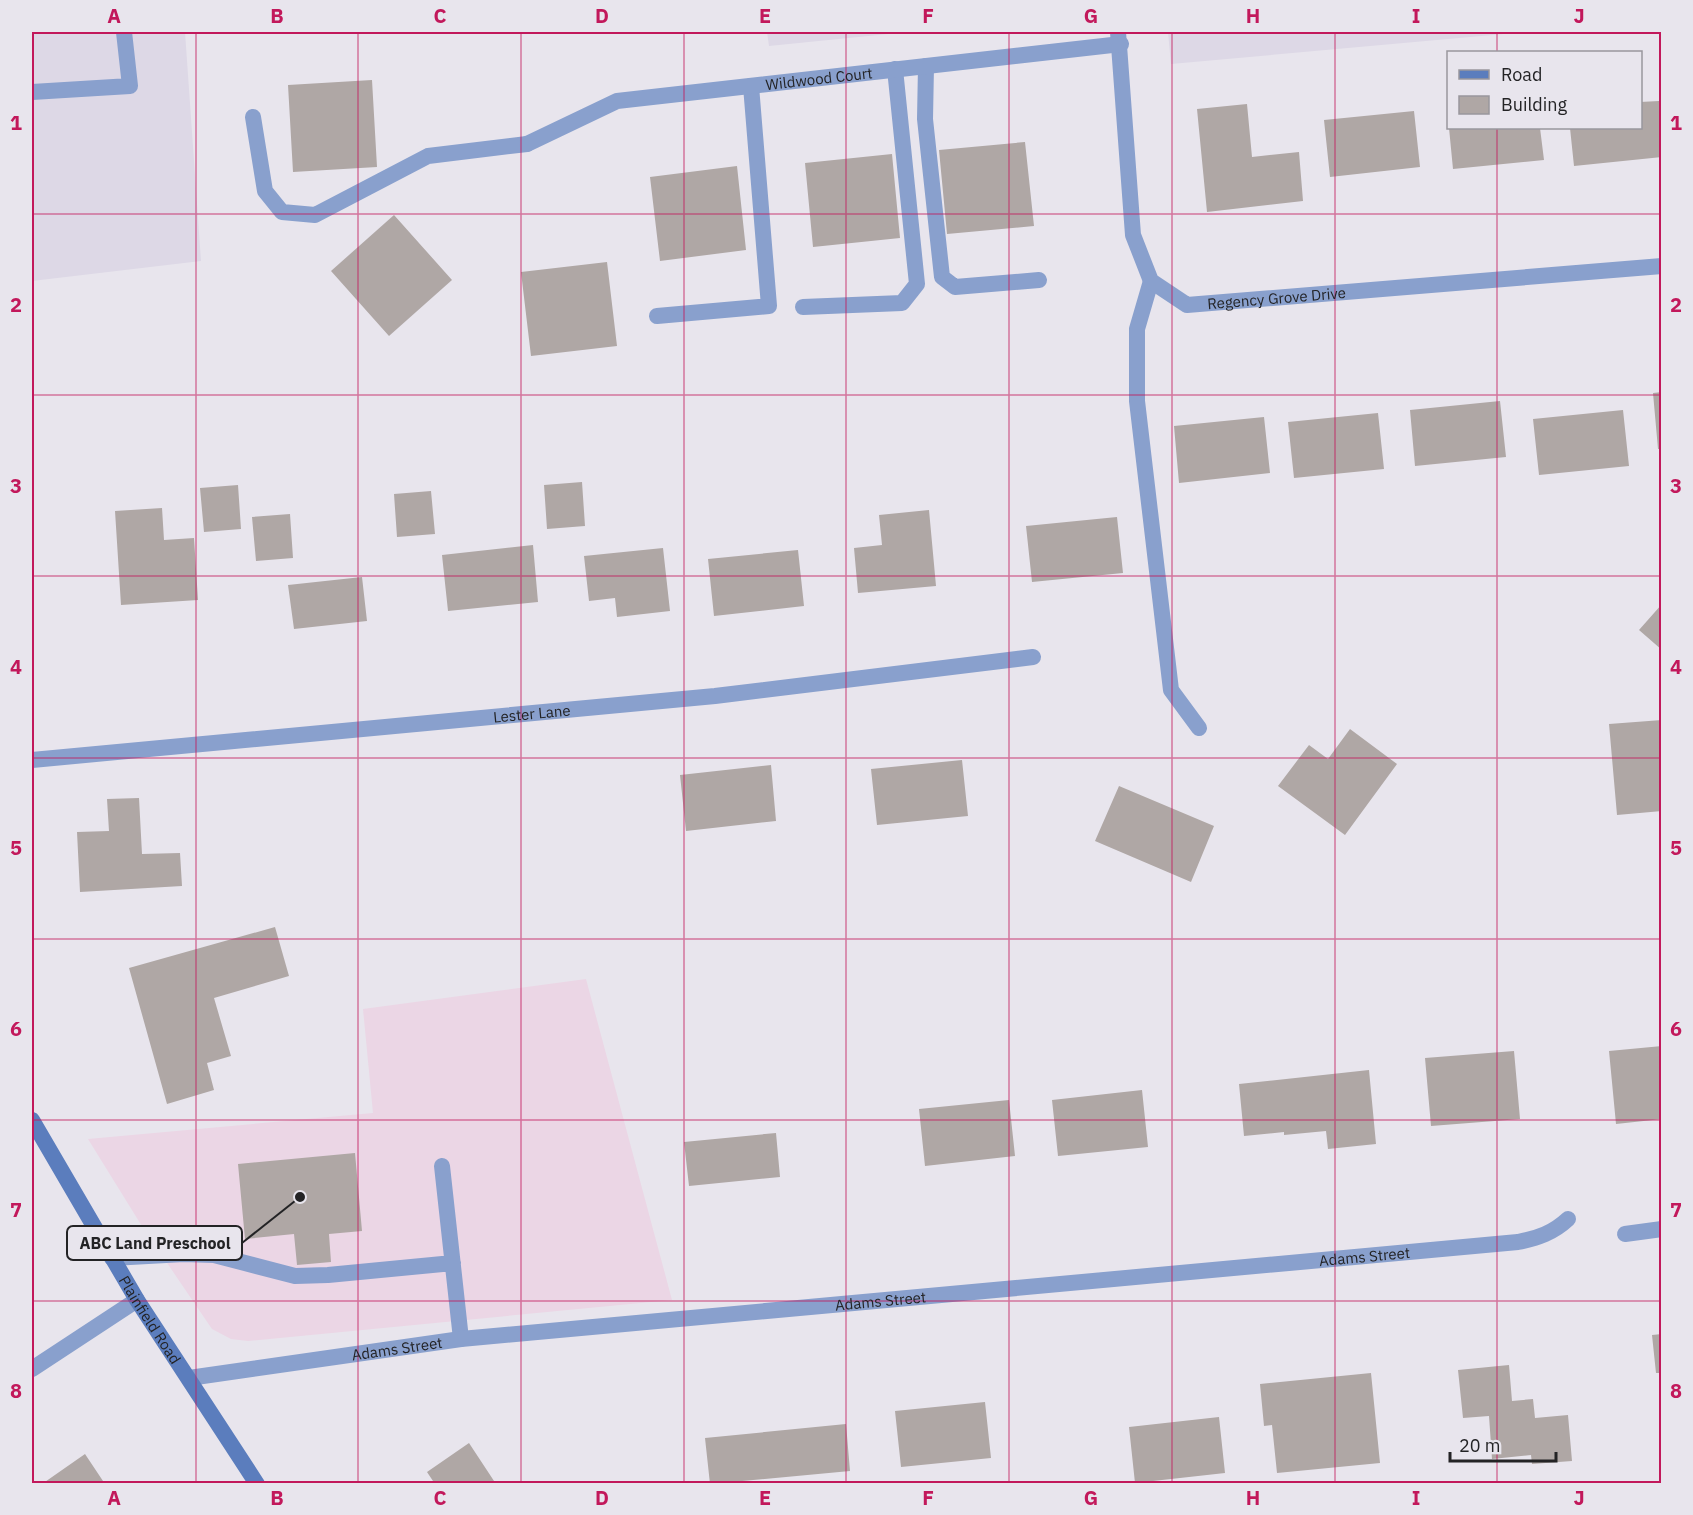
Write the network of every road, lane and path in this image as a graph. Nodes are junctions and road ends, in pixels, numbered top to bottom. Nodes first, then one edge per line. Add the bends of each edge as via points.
1 (124, 32) edge
2 (1120, 38) edge
3 (926, 66) junction
4 (895, 69) junction
5 (750, 86) junction
6 (32, 92) edge
7 (253, 117) dead end
8 (1662, 266) edge
9 (1039, 280) dead end
10 (1151, 281) junction
11 (803, 307) dead end
12 (657, 316) dead end
13 (1033, 657) dead end
14 (1199, 729) dead end
15 (32, 760) edge
16 (32, 1120) edge
17 (442, 1166) dead end
18 (1568, 1219) dead end
19 (1662, 1229) edge
20 (1624, 1234) dead end
21 (112, 1258) junction
22 (453, 1263) junction
23 (137, 1300) junction
24 (461, 1339) junction
25 (32, 1369) edge
26 (189, 1378) junction
27 (258, 1484) edge

1 - 6 street via 130,86
2 - 3 street, Wildwood Court
2 - 10 street via 1133,235
3 - 4 street, Wildwood Court
3 - 9 street via 925,119 942,277 955,287
4 - 5 street, Wildwood Court
4 - 11 street via 917,284 902,303
5 - 7 street, Wildwood Court via 617,101 527,144 428,156 315,215 282,212 265,191
5 - 12 street via 770,306
8 - 10 street, Regency Grove Drive via 1187,305
10 - 14 street via 1137,329 1137,401 1171,690
13 - 15 street, Lester Lane via 715,696
16 - 21 main road, Plainfield Road
17 - 22 street
18 - 24 street, Adams Street via 1555,1231 1518,1242
19 - 20 street
21 - 22 street via 214,1255 295,1276
21 - 23 main road, Plainfield Road
22 - 24 street
23 - 25 street
23 - 26 main road, Plainfield Road
24 - 26 street, Adams Street
26 - 27 main road, Plainfield Road

